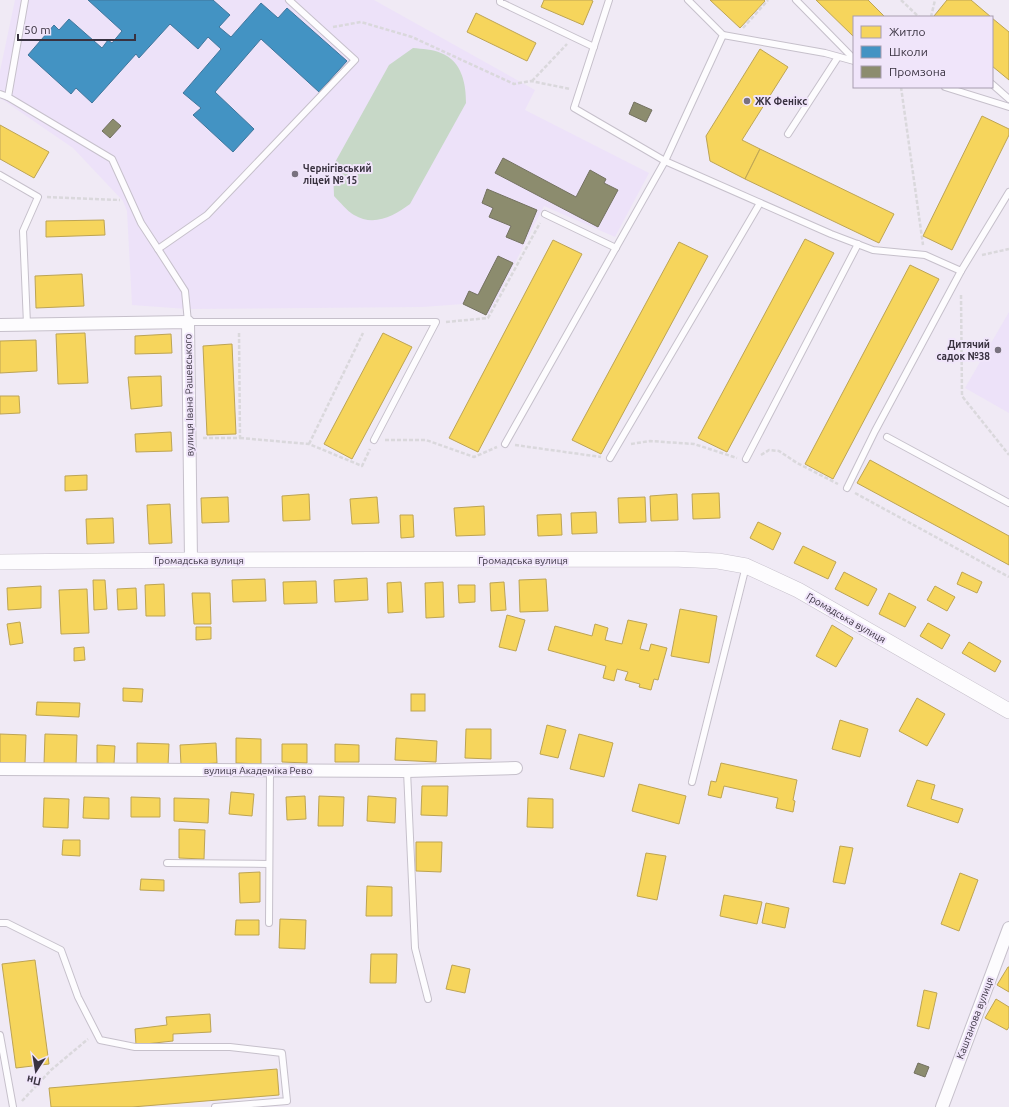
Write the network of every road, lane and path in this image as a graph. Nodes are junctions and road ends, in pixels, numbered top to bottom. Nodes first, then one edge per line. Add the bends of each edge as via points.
1 (26, 0) edge
2 (289, 0) edge
3 (500, 0) edge
4 (609, 0) edge
5 (688, 0) edge
6 (768, 0) edge
7 (796, 0) edge
8 (901, 0) edge
9 (935, 0) edge
10 (918, 16) edge
11 (931, 16) edge
12 (321, 29) junction
13 (723, 35) junction
14 (736, 36) junction
15 (574, 37) junction
16 (594, 46) junction
17 (838, 57) junction
18 (853, 59) edge
19 (853, 60) edge
20 (531, 81) junction
21 (993, 85) edge
22 (901, 88) edge
23 (948, 88) edge
24 (579, 91) junction
25 (0, 94) edge
26 (8, 97) junction
27 (1009, 99) edge
28 (1009, 106) edge
29 (788, 134) dead end
30 (665, 161) junction
31 (0, 175) edge
32 (1009, 192) edge
33 (38, 197) junction
34 (131, 200) junction
35 (760, 203) junction
36 (546, 214) joint
37 (858, 244) junction
38 (616, 248) junction
39 (158, 249) junction
40 (1009, 249) edge
41 (925, 255) junction
42 (968, 259) junction
43 (961, 270) junction
44 (188, 322) junction
45 (239, 322) junction
46 (368, 322) junction
47 (436, 322) junction
48 (27, 324) junction
49 (0, 325) edge
50 (887, 437) dead end
51 (189, 438) junction
52 (240, 438) junction
53 (374, 440) junction
54 (309, 444) junction
55 (505, 444) junction
56 (616, 447) junction
57 (1009, 455) edge
58 (610, 458) joint
59 (746, 459) junction
60 (847, 488) junction
61 (1009, 503) edge
62 (190, 560) junction
63 (0, 562) edge
64 (746, 566) junction
65 (1009, 577) edge
66 (1009, 711) edge
67 (516, 768) dead end
68 (0, 769) edge
69 (270, 770) junction
70 (407, 771) junction
71 (692, 782) dead end
72 (167, 863) dead end
73 (269, 864) junction
74 (0, 923) edge
75 (268, 923) dead end
76 (1009, 928) edge
77 (428, 999) dead end
78 (96, 1033) junction
79 (0, 1035) edge
80 (22, 1102) dead end
81 (13, 1107) edge
82 (215, 1107) edge
83 (942, 1107) edge

1 - 26 lane
2 - 12 lane
3 - 15 lane
4 - 16 lane
5 - 13 lane
6 - 14 path
7 - 18 lane
8 - 10 path
9 - 11 path
12 - 20 path via 361,22 412,37 514,84
12 - 39 lane via 355,60 207,215
13 - 14 lane
13 - 30 lane
14 - 17 lane
15 - 16 lane
15 - 20 path
16 - 24 lane
17 - 19 lane
17 - 29 lane
20 - 24 path
21 - 27 lane
22 - 41 path
23 - 28 lane
24 - 30 lane via 574,108
25 - 26 lane
26 - 34 lane via 112,159
30 - 35 lane
30 - 38 lane
31 - 33 lane
32 - 42 lane
33 - 34 path
33 - 48 lane via 23,231
34 - 39 lane via 141,223
35 - 37 lane
35 - 56 lane
36 - 38 lane
36 - 47 path via 488,318
37 - 41 lane via 873,250
37 - 59 lane
38 - 55 lane
39 - 44 lane via 185,291
40 - 42 path
41 - 43 lane
42 - 43 lane
43 - 57 path via 962,396
43 - 60 lane
44 - 45 lane
44 - 48 street, вулиця Івана Рашевського
44 - 51 street, вулиця Івана Рашевського
45 - 46 lane
45 - 52 path
46 - 47 lane
46 - 54 path
47 - 53 lane
48 - 49 street, вулиця Івана Рашевського
50 - 61 lane
51 - 52 path
51 - 62 street, вулиця Івана Рашевського
52 - 54 path
53 - 54 path via 362,466
53 - 55 path via 426,440 474,457
55 - 58 path
56 - 58 lane
56 - 59 path via 650,441 694,444 734,458
59 - 60 path via 753,459 769,450 779,451
60 - 65 path
62 - 63 street, Громадська вулиця
62 - 64 street, Громадська вулиця via 673,559 718,561
64 - 66 street, Громадська вулиця via 798,590
64 - 71 lane
67 - 70 street, вулиця Академіка Рево
68 - 69 street, вулиця Академіка Рево
69 - 70 street, вулиця Академіка Рево
69 - 73 lane
70 - 77 lane via 415,948
72 - 73 lane
73 - 75 lane
74 - 78 lane via 7,923 61,950 78,997
76 - 83 street, Каштанова вулиця
78 - 80 path via 51,1070
78 - 82 lane via 100,1040 135,1047 230,1047 282,1054 287,1101
79 - 81 lane

